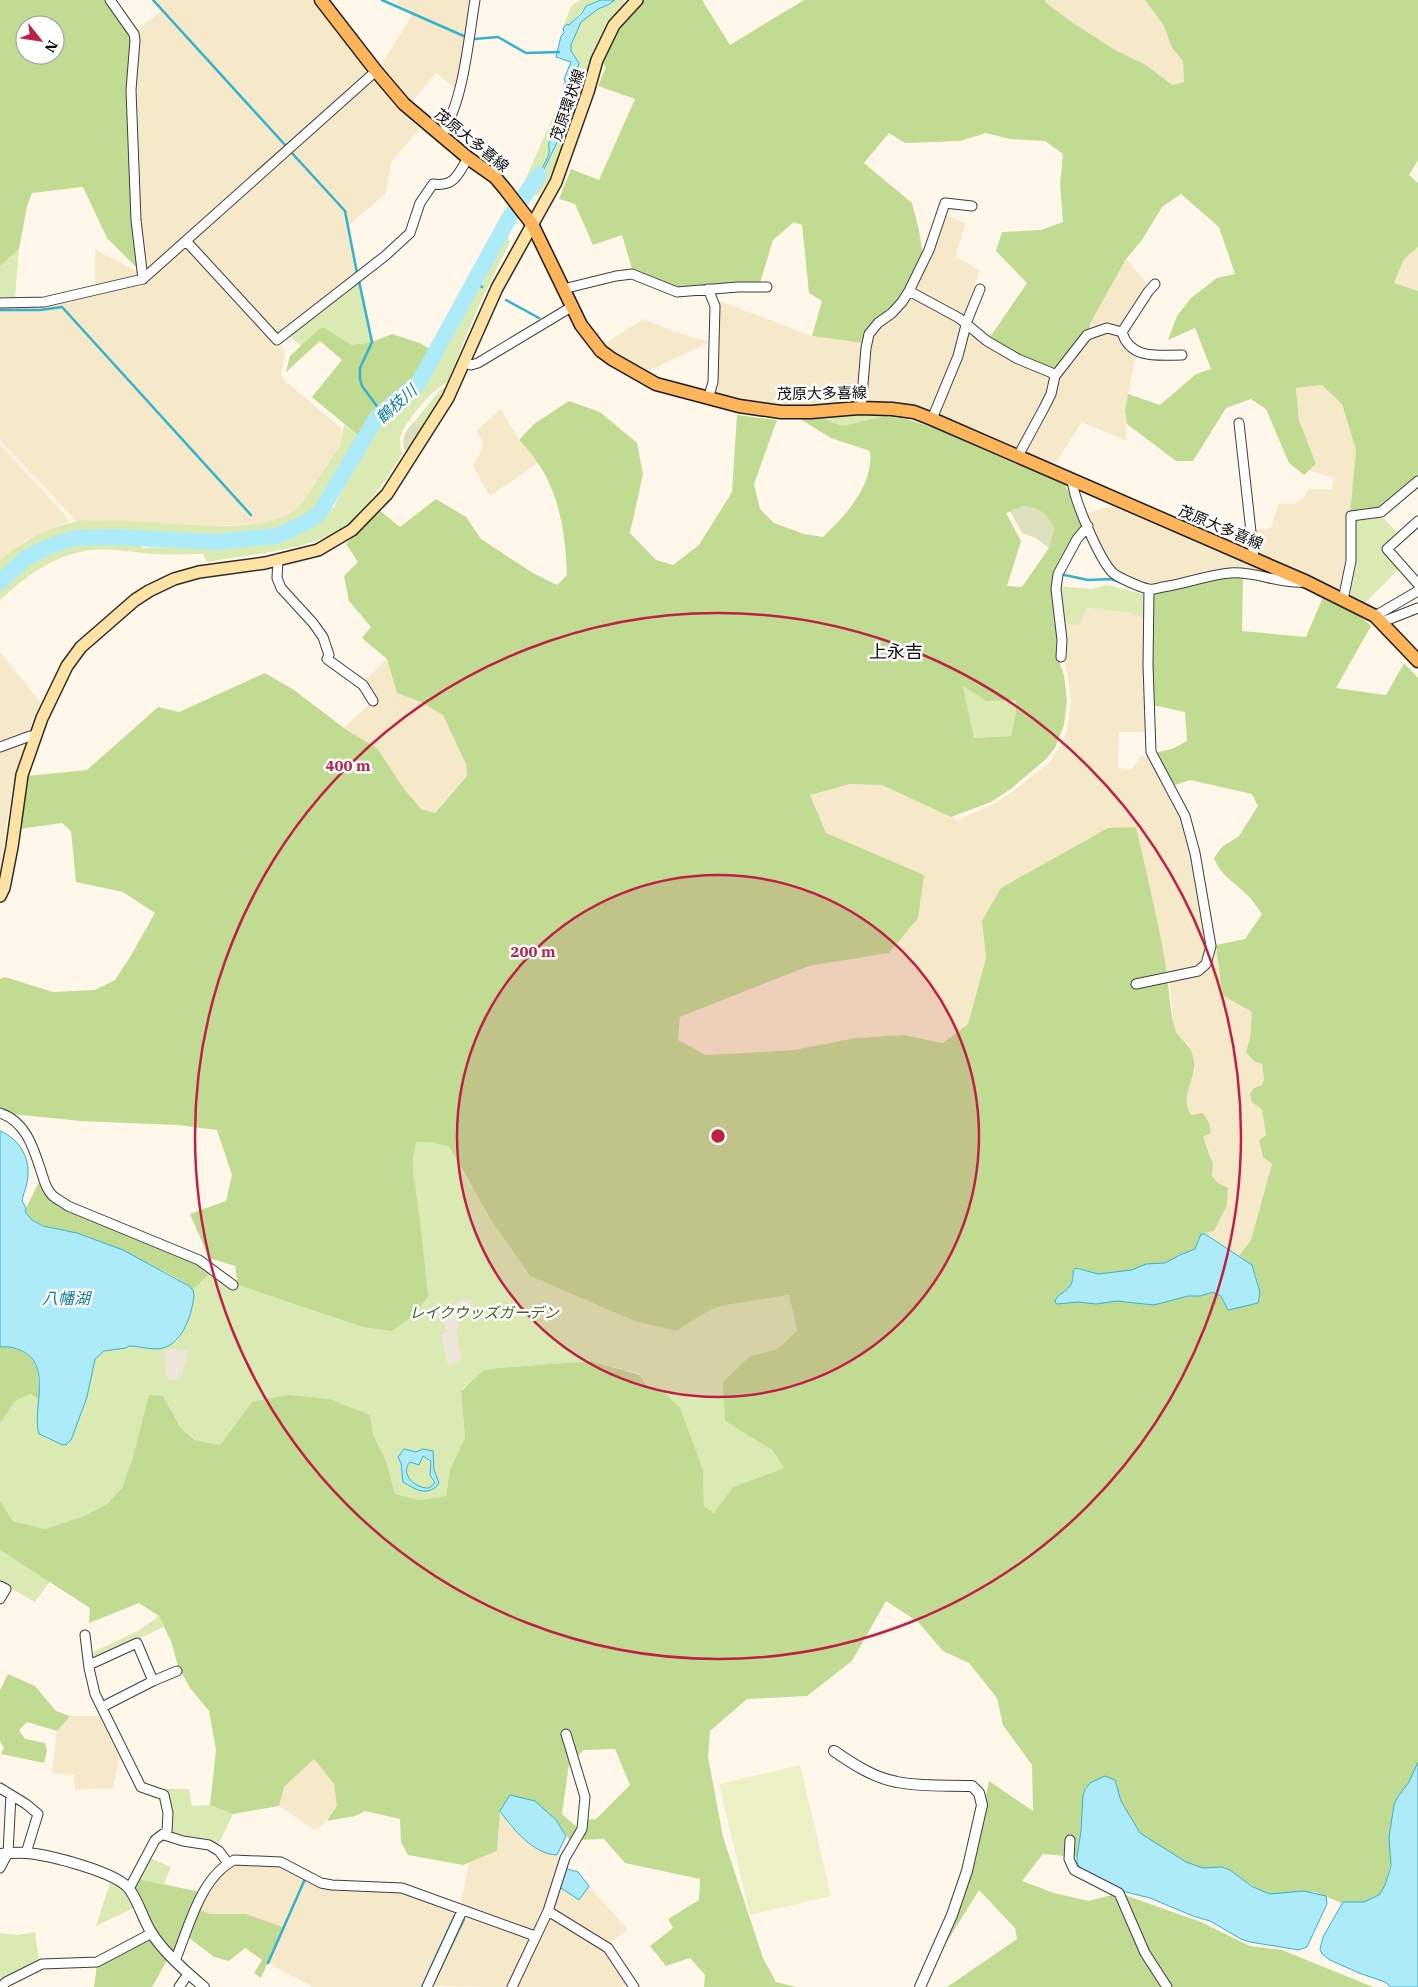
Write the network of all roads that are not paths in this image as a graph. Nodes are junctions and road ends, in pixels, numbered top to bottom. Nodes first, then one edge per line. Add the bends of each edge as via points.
1 (110, 0) edge
2 (321, 0) edge
3 (475, 0) edge
4 (637, 0) edge
5 (376, 71) junction
6 (441, 136) junction
7 (468, 158) junction
8 (972, 206) dead end
9 (529, 220) junction
10 (187, 242) junction
11 (143, 279) junction
12 (1155, 284) dead end
13 (708, 288) junction
14 (767, 288) dead end
15 (563, 289) junction
16 (980, 289) dead end
17 (909, 291) junction
18 (0, 303) edge
19 (573, 306) junction
20 (967, 325) junction
21 (1122, 332) junction
22 (1182, 355) dead end
23 (465, 363) junction
24 (1055, 376) junction
25 (708, 398) junction
26 (861, 408) junction
27 (932, 419) junction
28 (1239, 423) dead end
29 (1018, 456) junction
30 (1072, 480) junction
31 (1418, 481) edge
32 (1418, 521) edge
33 (1088, 526) junction
34 (1254, 559) junction
35 (278, 560) junction
36 (1307, 582) junction
37 (1418, 584) edge
38 (1148, 589) junction
39 (1418, 591) edge
40 (1343, 600) junction
41 (1418, 608) edge
42 (1379, 619) junction
43 (1061, 657) dead end
44 (1418, 661) edge
45 (373, 701) dead end
46 (35, 737) junction
47 (0, 747) edge
48 (0, 894) edge
49 (1136, 984) dead end
50 (0, 1113) edge
51 (233, 1285) dead end
52 (0, 1586) edge
53 (0, 1599) edge
54 (85, 1635) dead end
55 (89, 1665) junction
56 (177, 1671) dead end
57 (153, 1681) junction
58 (102, 1707) junction
59 (566, 1734) dead end
60 (834, 1751) dead end
61 (0, 1788) edge
62 (11, 1795) junction
63 (164, 1835) junction
64 (1070, 1840) dead end
65 (4, 1853) edge
66 (26, 1853) junction
67 (228, 1863) junction
68 (0, 1868) edge
69 (130, 1889) junction
70 (462, 1911) junction
71 (548, 1911) junction
72 (152, 1933) junction
73 (535, 1936) junction
74 (175, 1960) junction
75 (188, 1974) junction
76 (1, 1987) edge
77 (180, 1987) edge
78 (204, 1987) edge
79 (427, 1987) edge
80 (512, 1987) edge
81 (634, 1987) edge
82 (920, 1987) edge
83 (1167, 1987) edge

1 - 11 street via 134,34 131,90 136,220
2 - 5 main road, 茂原大多喜線
3 - 6 street via 462,80
4 - 9 main road, 茂原環状線 via 614,25 597,60 556,182
5 - 6 main road, 茂原大多喜線 via 404,104
5 - 10 street
6 - 7 main road, 茂原大多喜線
7 - 9 main road, 茂原大多喜線 via 494,176
7 - 10 street via 450,183 433,184 420,203 410,233 404,239 278,340
8 - 17 street via 945,203
9 - 15 main road, 茂原大多喜線
9 - 23 main road, 茂原環状線
10 - 11 street
11 - 18 street via 44,302
12 - 21 street
13 - 14 street
13 - 15 street via 678,292 632,274
13 - 25 street via 715,306 713,382
15 - 19 main road, 茂原大多喜線
16 - 20 street
17 - 20 street
17 - 26 street via 870,334
19 - 23 street via 478,363
19 - 25 main road, 茂原大多喜線 via 581,325 600,351 656,384
20 - 24 street via 1018,359
20 - 27 street
21 - 22 street via 1124,341 1137,352
21 - 24 street via 1107,328 1087,334
23 - 35 main road, 茂原環状線 via 448,398 387,494 352,530 318,550
24 - 29 street via 1047,401
25 - 26 main road, 茂原大多喜線 via 781,412
26 - 27 main road, 茂原大多喜線 via 914,412
27 - 29 main road, 茂原大多喜線
28 - 34 street
29 - 30 main road, 茂原大多喜線
30 - 33 street
30 - 34 main road, 茂原大多喜線
31 - 40 street via 1381,512 1352,516 1351,561
32 - 37 street via 1387,549
33 - 38 street via 1112,572
33 - 43 street via 1058,574 1056,589
34 - 36 main road, 茂原大多喜線
35 - 45 street via 276,578 323,637 329,655 327,659 363,685
35 - 46 main road, 茂原環状線 via 174,579 135,600 74,656
36 - 38 street via 1291,583 1256,574 1228,573
36 - 40 main road, 茂原大多喜線
38 - 49 street via 1151,752 1185,816 1195,852 1211,946 1206,964 1198,972
39 - 42 street
40 - 42 main road, 茂原大多喜線
41 - 42 street
42 - 44 main road, 茂原大多喜線
46 - 47 street
46 - 48 main road, 茂原環状線 via 22,775 12,847
50 - 51 street via 25,1130 52,1195 68,1206 199,1260
52 - 53 street via 6,1589
54 - 55 street
55 - 57 street via 137,1643
55 - 58 street
56 - 57 street
57 - 58 street
58 - 63 street via 141,1787 164,1795 168,1818
59 - 71 street via 584,1797 584,1813 582,1829 566,1858
60 - 82 street via 860,1768 896,1782 972,1786 979,1793 982,1806 967,1871 952,1915
61 - 62 street
62 - 65 street
62 - 66 street via 38,1814
63 - 67 street via 208,1845 219,1851
63 - 69 street via 155,1840
64 - 83 street via 1068,1859 1074,1870 1119,1893 1145,1953
65 - 66 street
65 - 68 street
66 - 69 street via 103,1872
67 - 70 street via 234,1860 281,1862 321,1883 402,1888
67 - 74 street via 212,1877
69 - 72 street
70 - 73 street
70 - 79 street
71 - 73 street
71 - 81 street via 608,1948
72 - 74 street
72 - 76 street via 98,1962 42,1964
73 - 80 street
74 - 75 street
75 - 77 street
75 - 78 street

